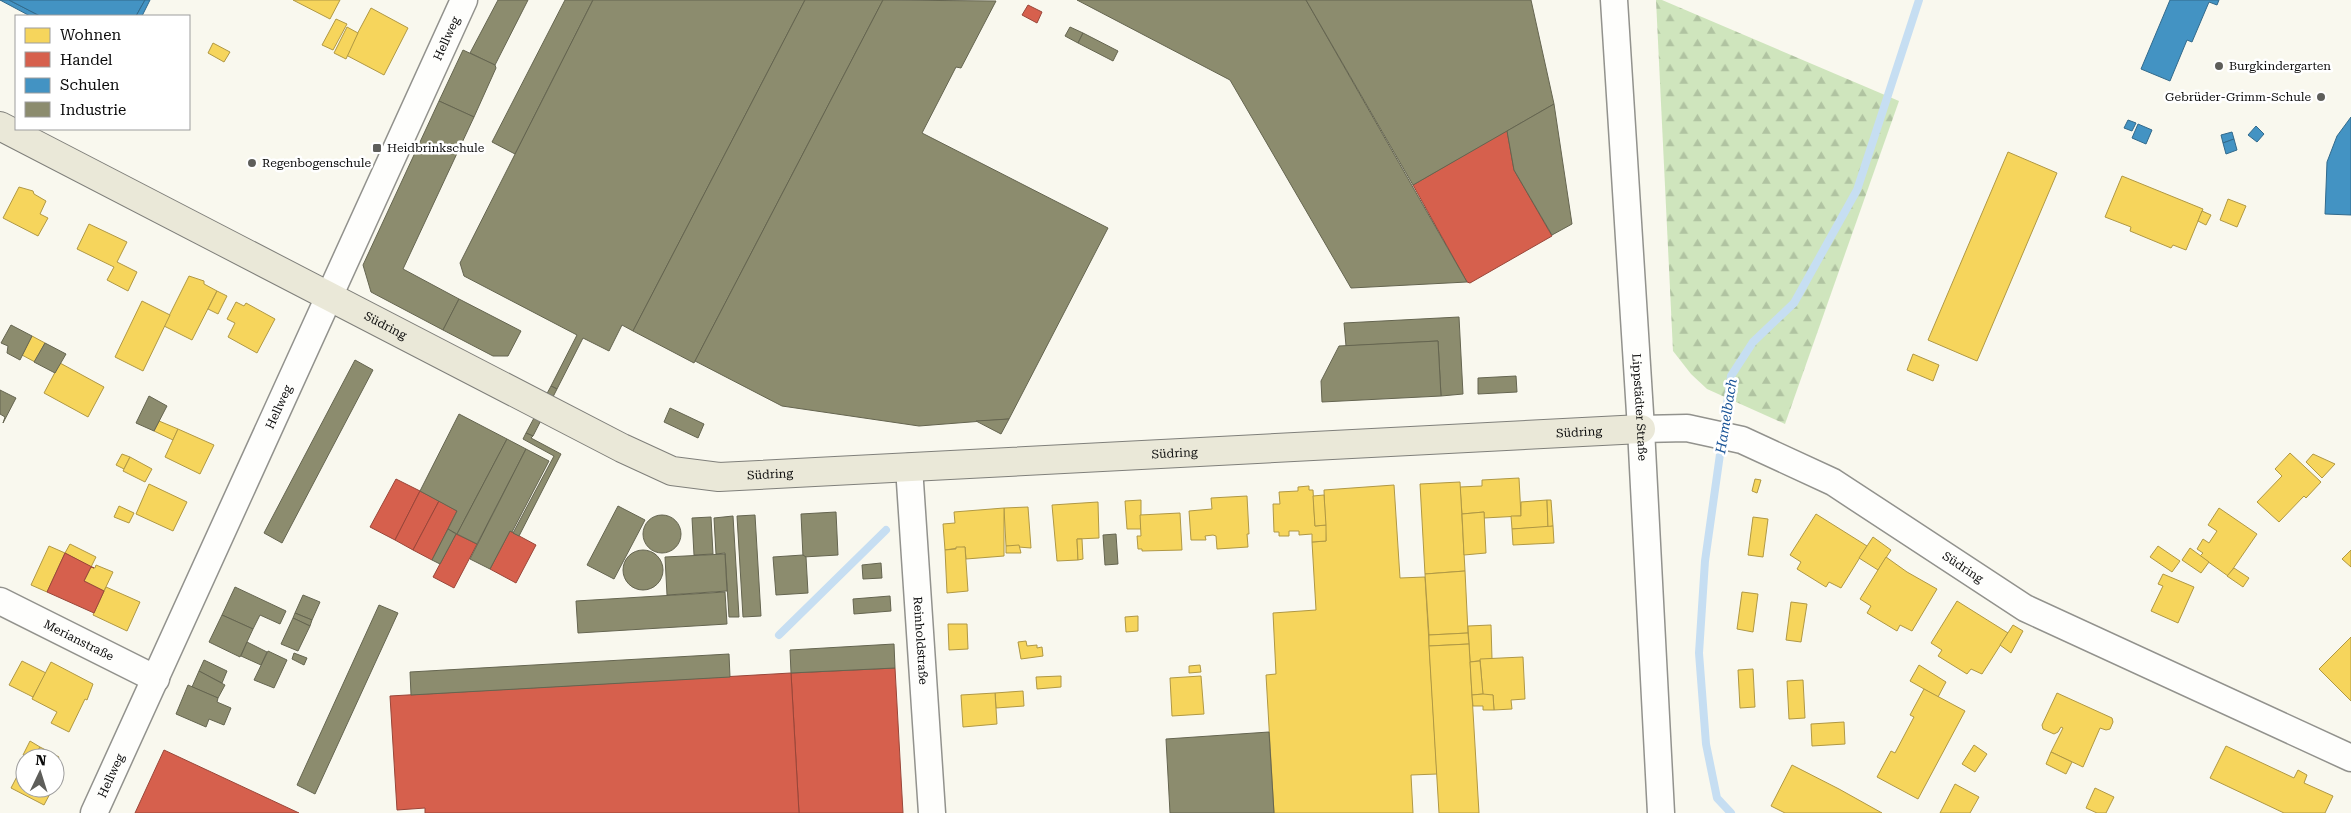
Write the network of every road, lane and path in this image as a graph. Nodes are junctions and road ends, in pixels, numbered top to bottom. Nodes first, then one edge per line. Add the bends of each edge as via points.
1 (1614, 0) edge
2 (457, 3) edge
3 (0, 126) edge
4 (329, 298) junction
5 (1641, 429) junction
6 (909, 467) junction
7 (0, 601) edge
8 (156, 679) junction
9 (2351, 758) edge
10 (94, 813) edge
11 (932, 813) edge
12 (1661, 813) edge

1 - 5 street, Lippstädter Straße
2 - 4 street, Hellweg
3 - 4 main road, Südring
4 - 6 main road, Südring via 672,471 719,477
4 - 8 street, Hellweg
5 - 6 main road, Südring
5 - 9 street, Südring via 1687,428 1742,440 1833,482 2025,608
5 - 12 street, Lippstädter Straße
6 - 11 street, Reinholdstraße
7 - 8 street, Merianstraße
8 - 10 street, Hellweg

